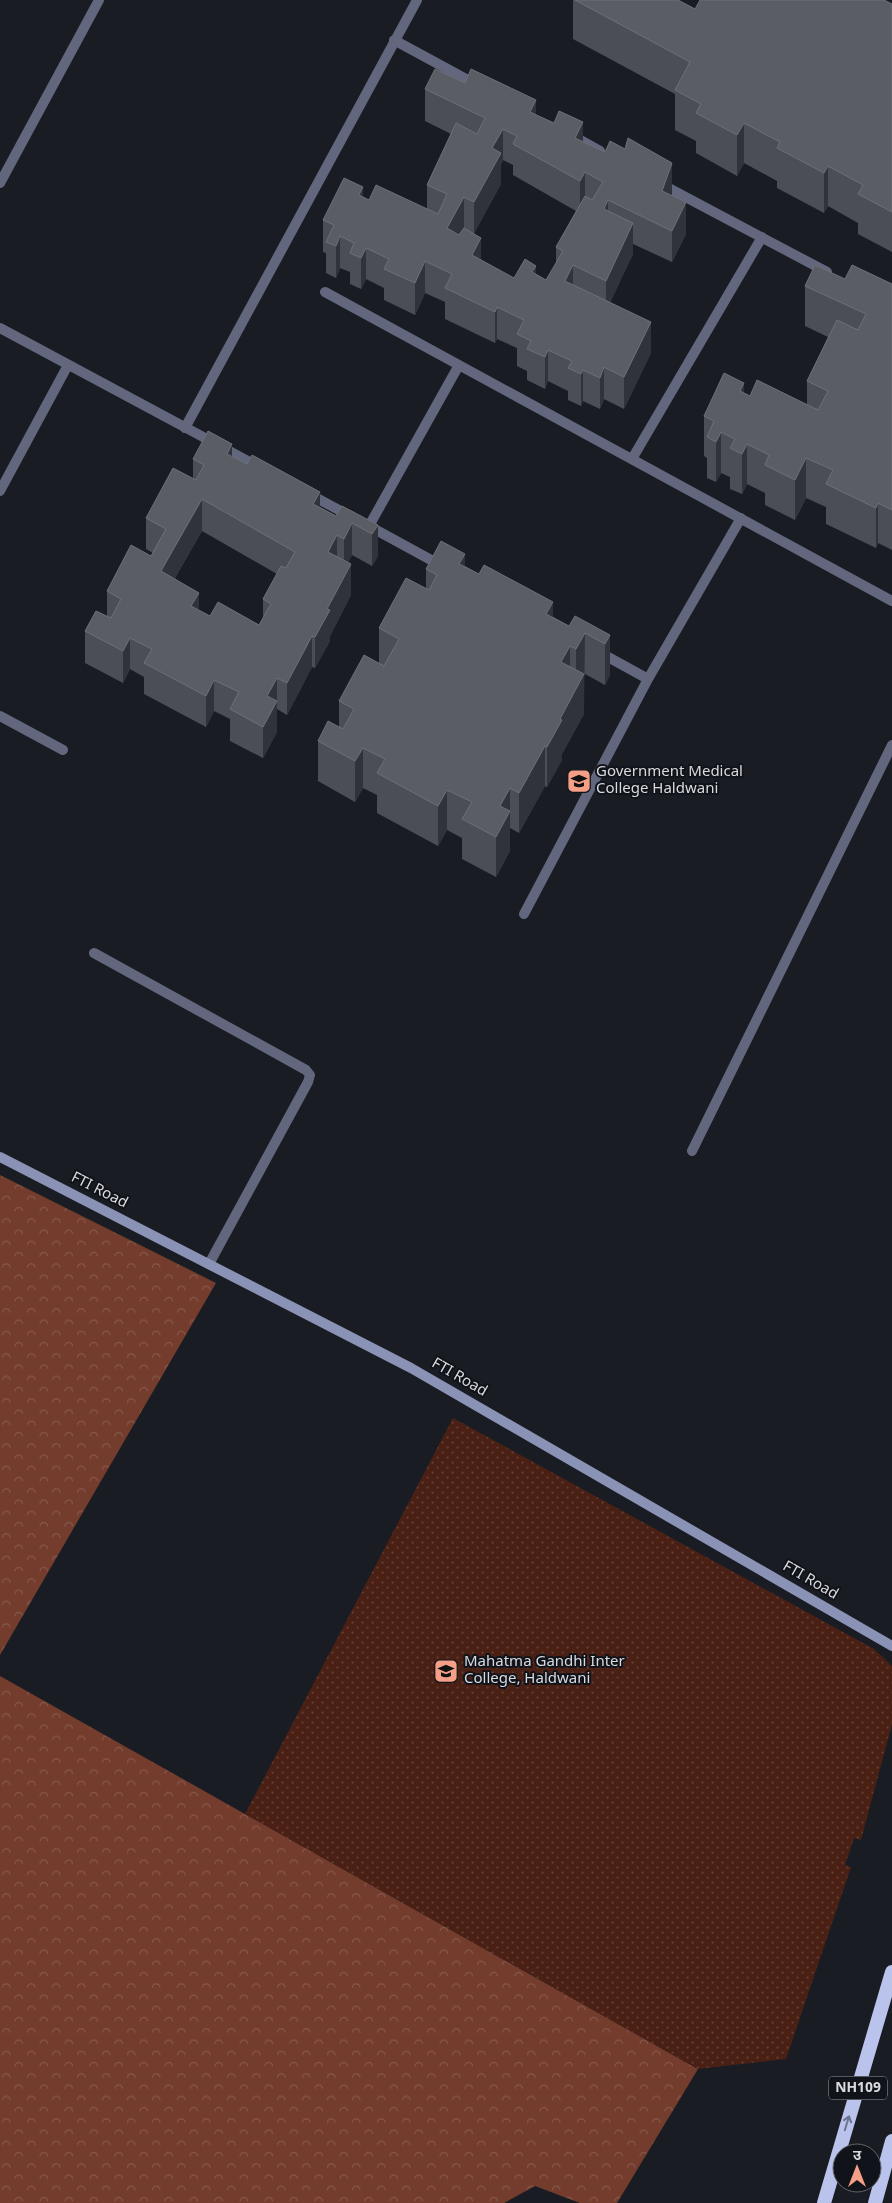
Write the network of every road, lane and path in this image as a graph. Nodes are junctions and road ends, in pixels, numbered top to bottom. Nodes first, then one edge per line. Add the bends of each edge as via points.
1 (99, 0) edge
2 (417, 0) edge
3 (394, 40) junction
4 (490, 92) edge
5 (560, 130) edge
6 (613, 158) edge
7 (648, 176) edge
8 (0, 183) edge
9 (762, 237) junction
10 (840, 279) edge
11 (326, 292) dead end
12 (0, 328) edge
13 (68, 365) junction
14 (460, 365) junction
15 (185, 428) junction
16 (632, 459) junction
17 (272, 474) edge
18 (299, 489) edge
19 (0, 491) edge
20 (741, 518) junction
21 (369, 526) junction
22 (447, 569) edge
23 (892, 600) edge
24 (587, 646) edge
25 (648, 679) junction
26 (0, 716) edge
27 (892, 745) edge
28 (62, 750) dead end
29 (524, 914) dead end
30 (94, 953) dead end
31 (692, 1151) dead end
32 (0, 1157) edge
33 (209, 1264) junction
34 (892, 1646) edge
35 (892, 1972) edge
36 (892, 2141) edge
37 (824, 2203) edge
38 (875, 2203) edge

1 - 8 lane
2 - 3 lane
3 - 4 lane
3 - 15 lane
5 - 6 lane
7 - 9 lane
9 - 10 lane
9 - 16 lane
11 - 14 lane
12 - 13 lane
13 - 15 lane
13 - 19 lane
14 - 16 lane
14 - 21 lane
15 - 17 lane
16 - 20 lane
18 - 21 lane
20 - 23 lane
20 - 25 lane
21 - 22 lane
24 - 25 lane
25 - 29 lane
26 - 28 lane
27 - 31 lane
30 - 33 lane via 310,1075
32 - 33 main road, FTI Road
33 - 34 main road, FTI Road via 411,1368
37 -> 35 highway, NH109
36 - 38 highway

